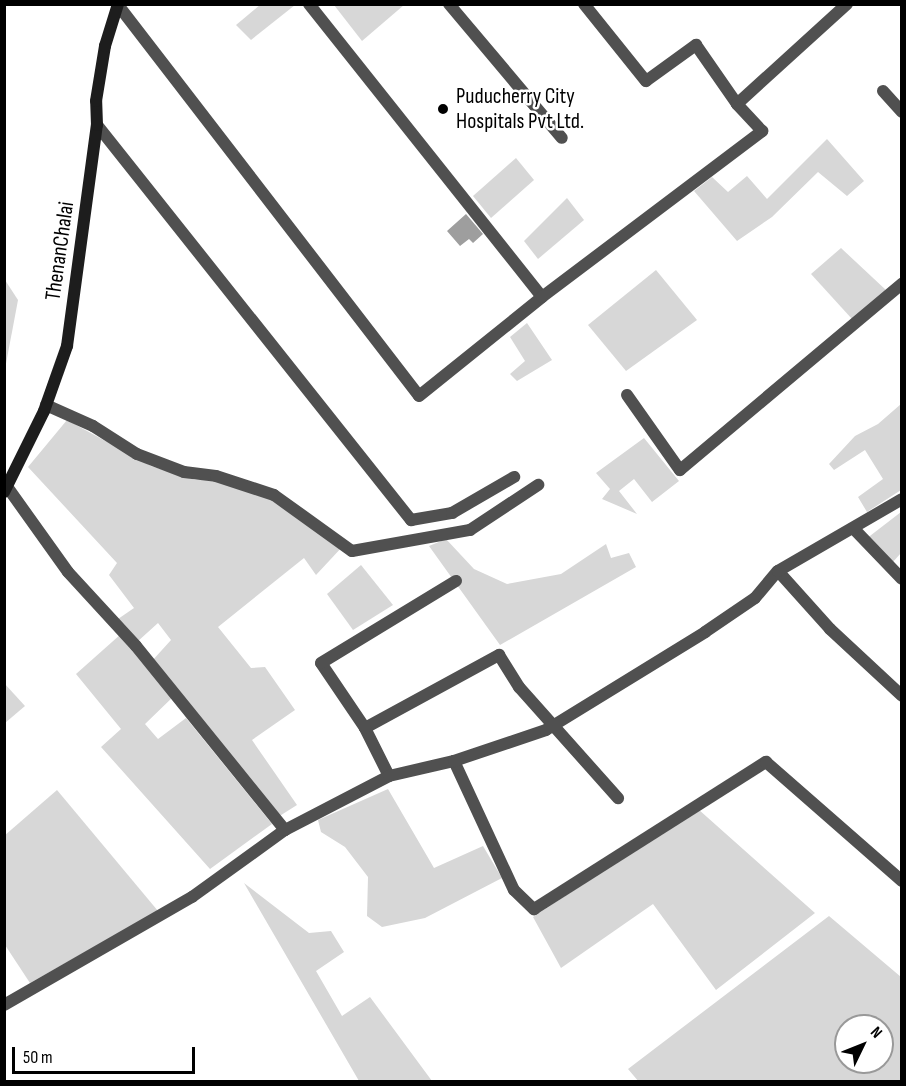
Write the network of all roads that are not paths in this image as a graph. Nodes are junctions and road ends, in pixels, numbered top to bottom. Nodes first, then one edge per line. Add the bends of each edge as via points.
1 (309, 4) edge
2 (448, 4) edge
3 (584, 4) edge
4 (847, 4) edge
5 (118, 5) edge
6 (883, 91) dead end
7 (737, 104) junction
8 (902, 112) edge
9 (98, 125) junction
10 (561, 138) dead end
11 (902, 284) edge
12 (542, 297) junction
13 (627, 395) dead end
14 (46, 405) junction
15 (514, 477) dead end
16 (538, 485) dead end
17 (6, 490) edge
18 (902, 499) edge
19 (854, 529) junction
20 (778, 571) junction
21 (902, 579) edge
22 (456, 581) dead end
23 (902, 696) edge
24 (555, 724) junction
25 (365, 728) junction
26 (454, 761) junction
27 (390, 776) junction
28 (618, 798) dead end
29 (285, 830) junction
30 (902, 881) edge
31 (4, 1005) edge

1 - 12 street
2 - 10 street
3 - 7 street via 646,81 696,45
4 - 7 street
5 - 9 street, ThenanChalai via 98,90
5 - 12 street via 419,396
6 - 8 street
7 - 12 street via 762,131
9 - 14 street, ThenanChalai via 67,346
9 - 15 street via 411,520 452,513
11 - 13 street via 680,470
14 - 16 street via 93,426 137,454 184,472 216,476 274,495 352,551 470,530
14 - 17 street, ThenanChalai
17 - 29 street via 68,572 136,646
18 - 19 street
19 - 20 street
19 - 21 street
20 - 23 street via 830,629
20 - 24 street via 755,597 705,632
22 - 25 street via 321,663
24 - 25 street via 519,687 499,655
24 - 26 street
24 - 28 street via 588,768
25 - 27 street
26 - 27 street
26 - 30 street via 514,890 534,909 766,762
27 - 29 street
29 - 31 street via 192,897

